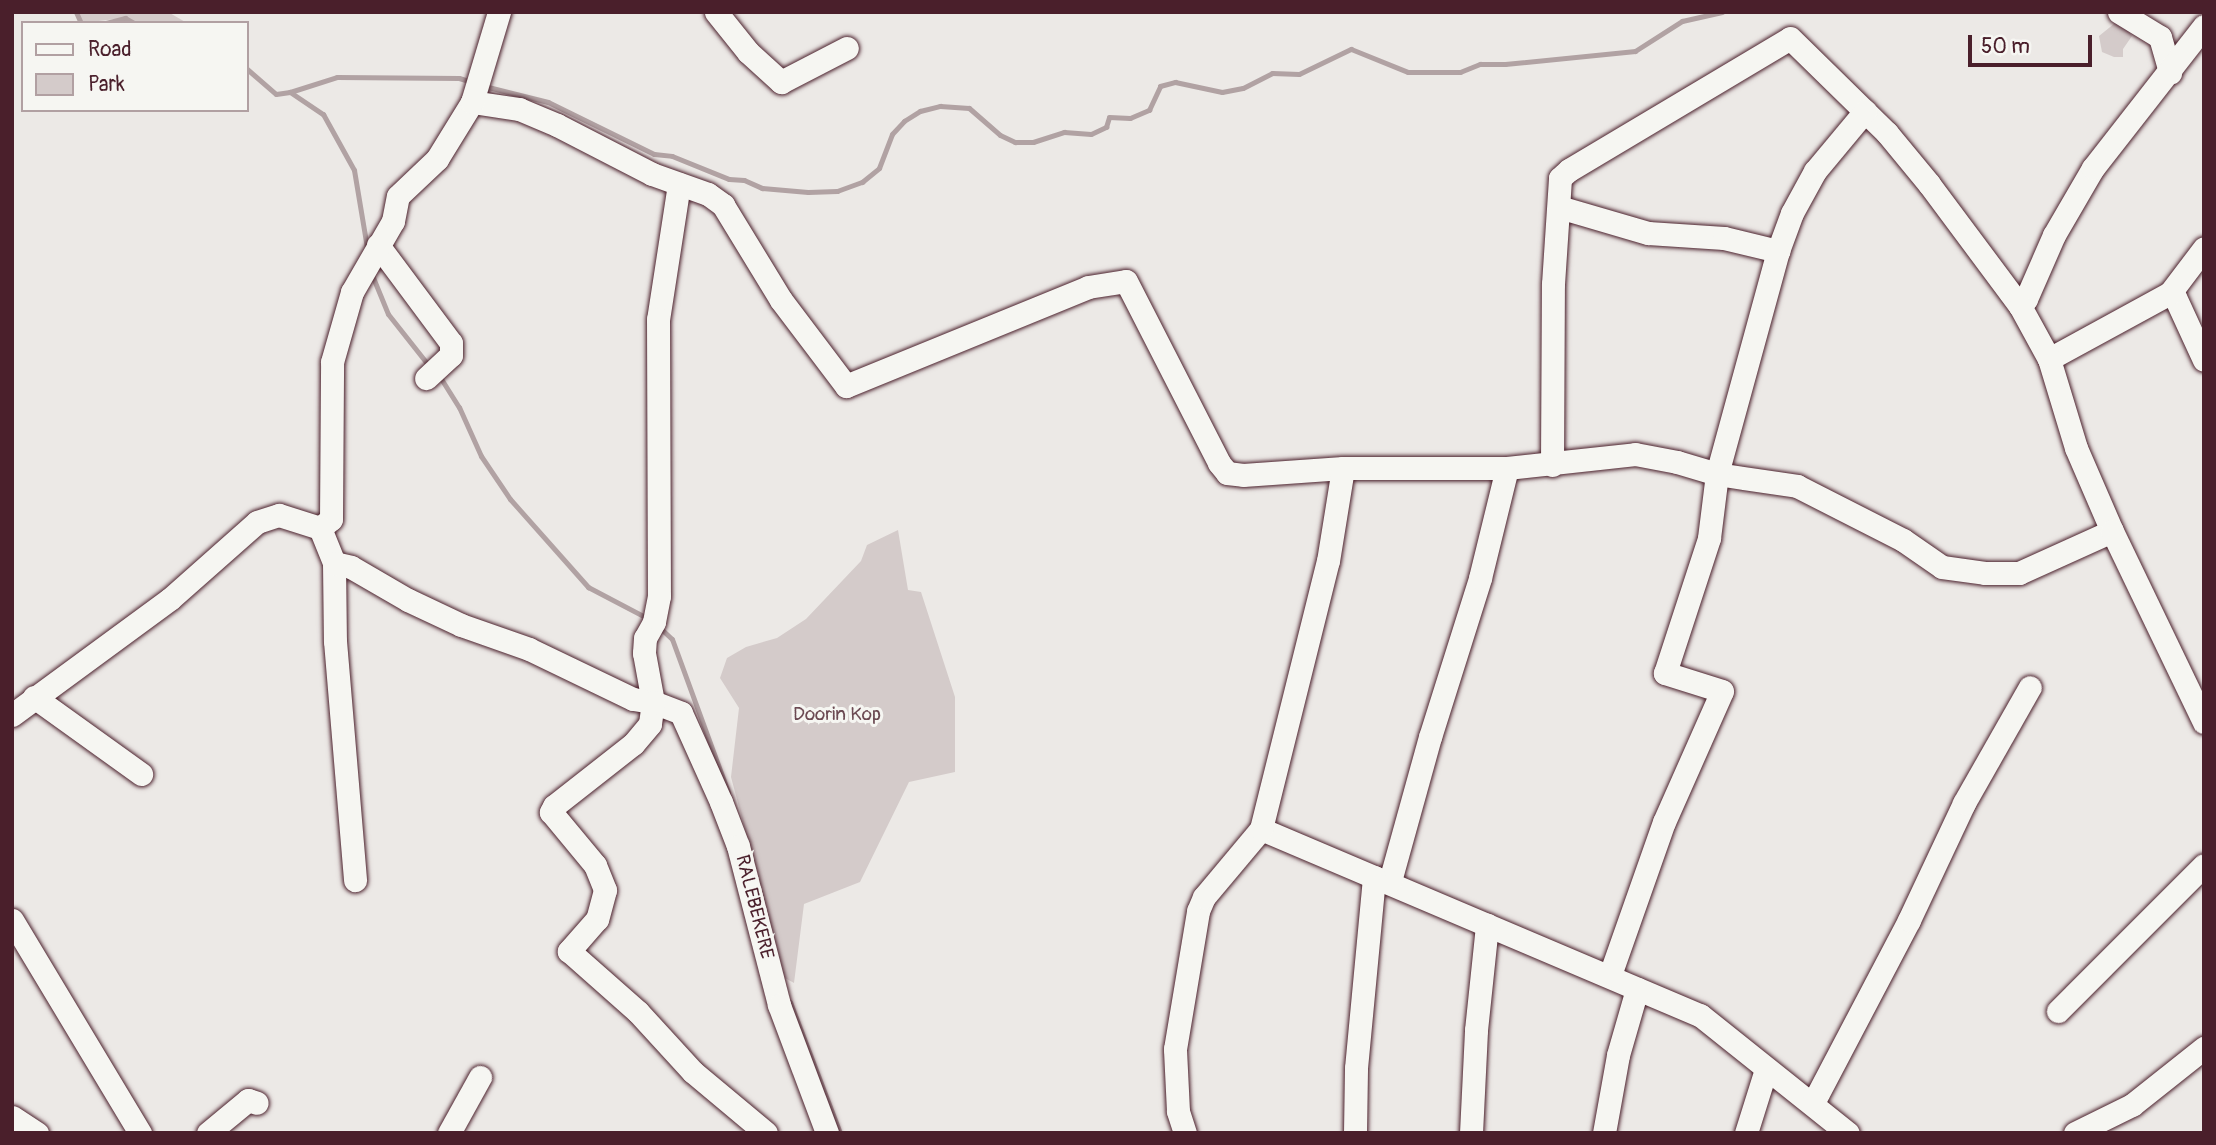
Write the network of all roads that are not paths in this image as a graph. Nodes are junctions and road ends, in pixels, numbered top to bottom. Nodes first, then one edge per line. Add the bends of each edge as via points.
1 (499, 12) edge
2 (716, 12) edge
3 (2119, 12) edge
4 (2204, 26) edge
5 (847, 48) dead end
6 (2169, 73) junction
7 (477, 88) junction
8 (1865, 111) junction
9 (679, 184) junction
10 (1559, 207) junction
11 (378, 245) junction
12 (2204, 248) edge
13 (1778, 251) junction
14 (2170, 293) junction
15 (2020, 306) junction
16 (2049, 359) junction
17 (2204, 360) edge
18 (426, 378) dead end
19 (1552, 465) junction
20 (1343, 468) junction
21 (1507, 468) junction
22 (1717, 474) junction
23 (320, 528) junction
24 (2112, 531) junction
25 (334, 562) junction
26 (2030, 687) dead end
27 (34, 697) junction
28 (653, 702) junction
29 (12, 715) edge
30 (2204, 722) edge
31 (141, 774) dead end
32 (1261, 829) junction
33 (2204, 865) edge
34 (1382, 879) junction
35 (355, 880) dead end
36 (12, 920) edge
37 (1487, 925) junction
38 (1610, 975) junction
39 (1637, 989) junction
40 (2058, 1011) dead end
41 (2204, 1048) edge
42 (1766, 1069) junction
43 (480, 1077) dead end
44 (257, 1103) dead end
45 (1813, 1103) junction
46 (12, 1117) edge
47 (37, 1133) edge
48 (140, 1133) edge
49 (208, 1133) edge
50 (449, 1133) edge
51 (766, 1133) edge
52 (827, 1133) edge
53 (1185, 1133) edge
54 (1355, 1133) edge
55 (1471, 1133) edge
56 (1604, 1133) edge
57 (1746, 1133) edge
58 (1848, 1133) edge
59 (2075, 1133) edge

1 - 7 street
2 - 5 street via 748,52 781,82
3 - 6 street via 2160,37
4 - 6 street
6 - 15 street via 2081,186
7 - 9 street
7 - 11 street via 437,159 398,196 393,221
8 - 10 street via 1790,38 1569,170 1560,178
8 - 13 street via 1815,171
8 - 15 street via 1929,184
9 - 20 street via 723,205 781,300 846,386 1088,288 1126,281 1227,472 1243,475
9 - 28 street via 658,319 659,596 643,653
10 - 13 street via 1648,233 1724,238
10 - 19 street via 1553,296
11 - 18 street via 451,343 451,355
11 - 23 street via 352,292 332,362 331,519
12 - 14 street
13 - 22 street
14 - 16 street
14 - 17 street
15 - 16 street
16 - 24 street via 2076,448
19 - 21 street
19 - 22 street via 1635,454
20 - 21 street
20 - 32 street via 1328,561
21 - 34 street via 1480,578
22 - 24 street via 1797,486 1953,569 2019,573
22 - 38 street via 1709,538 1665,673 1722,691 1664,822
23 - 25 street
23 - 27 street via 279,515 257,522 170,598
24 - 30 street
25 - 28 street, RALEBEKERE via 461,625 529,649 633,699
25 - 35 street via 335,641
26 - 45 street via 1964,803
27 - 29 street
27 - 31 street
28 - 51 street via 650,724 633,744 551,812 595,865 605,890 597,919 569,951 638,1012 693,1072
28 - 52 street, RALEBEKERE via 681,713 722,802 738,846 779,1005
32 - 34 street
32 - 53 street via 1204,897 1198,911 1175,1049 1178,1111
33 - 40 street
34 - 37 street
34 - 54 street via 1356,1068
36 - 48 street
37 - 38 street
37 - 55 street
38 - 39 street
39 - 42 street via 1700,1015
39 - 56 street via 1618,1055
41 - 59 street via 2132,1105
42 - 45 street
42 - 57 street
43 - 50 street
44 - 49 street via 248,1100
45 - 58 street
46 - 47 street

